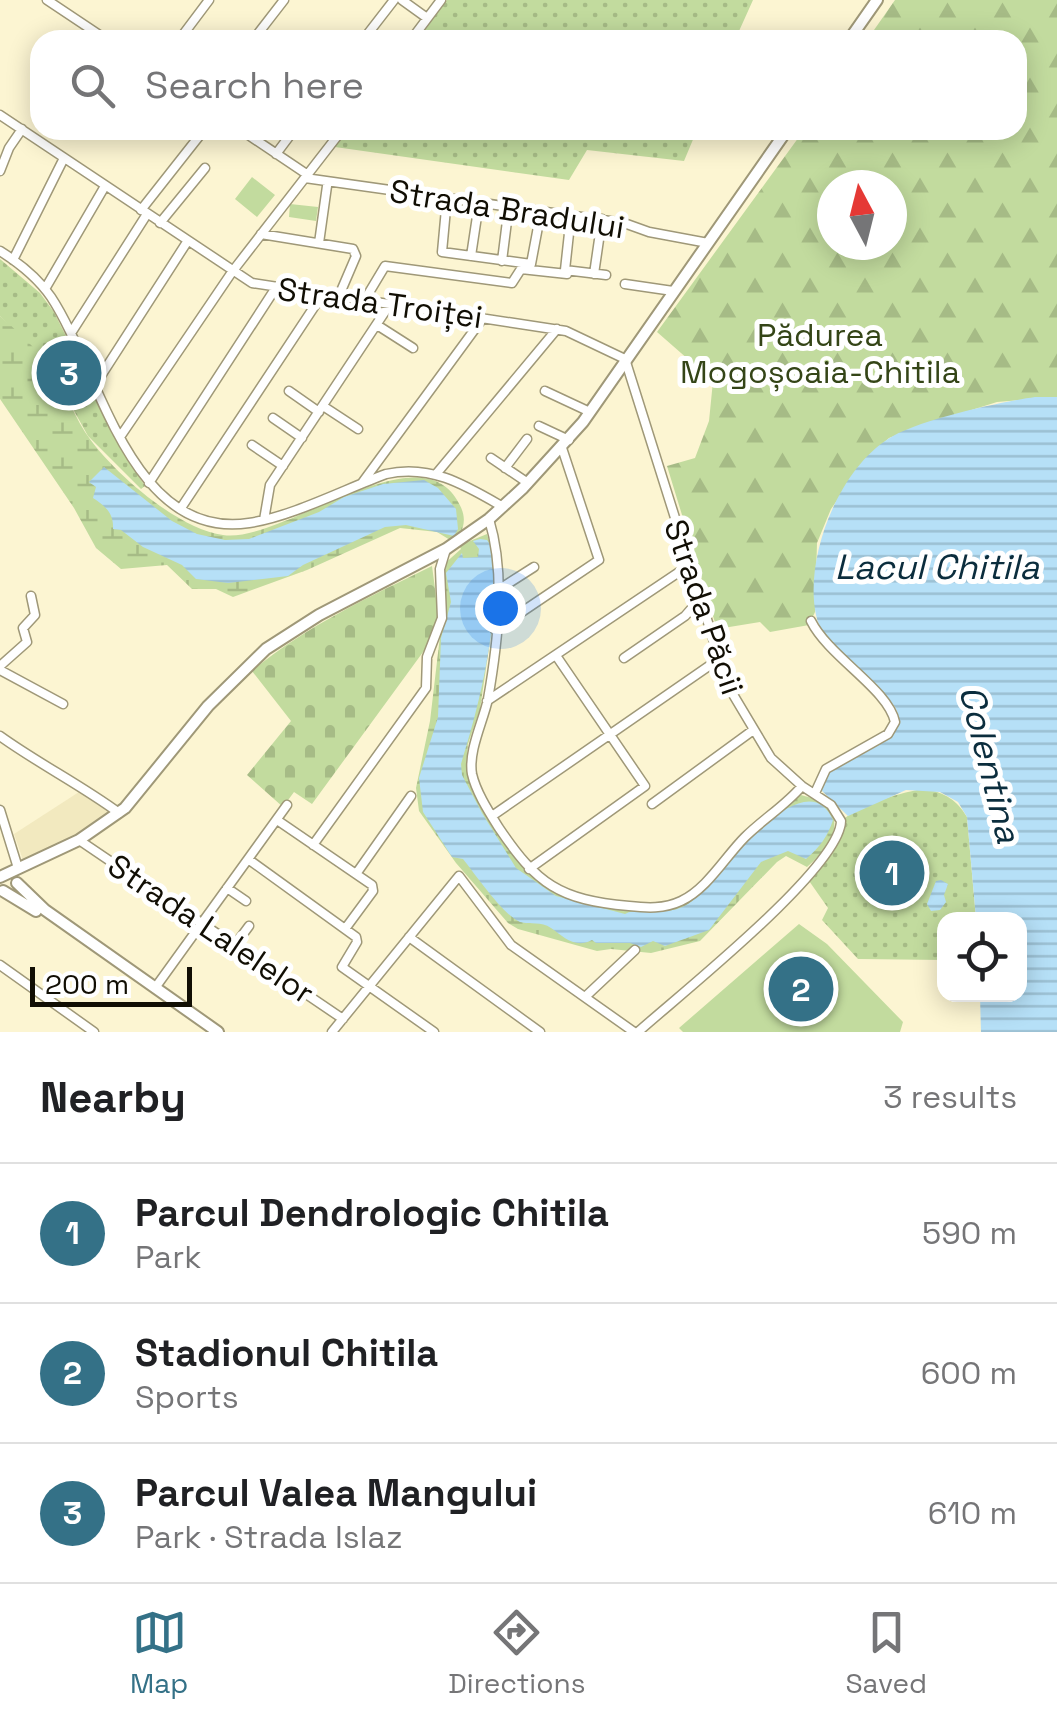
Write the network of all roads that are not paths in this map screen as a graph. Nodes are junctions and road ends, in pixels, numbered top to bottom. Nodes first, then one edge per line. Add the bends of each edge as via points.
1 (47, 0) edge
2 (210, 0) edge
3 (284, 0) edge
4 (394, 0) edge
5 (402, 0) edge
6 (441, 0) edge
7 (877, 0) edge
8 (428, 18) junction
9 (92, 30) edge
10 (187, 30) edge
11 (261, 30) edge
12 (371, 30) edge
13 (419, 30) edge
14 (856, 30) edge
15 (0, 114) edge
16 (22, 130) junction
17 (30, 135) edge
18 (37, 140) edge
19 (197, 140) edge
20 (256, 140) edge
21 (286, 140) edge
22 (334, 140) edge
23 (780, 140) edge
24 (276, 154) junction
25 (64, 158) junction
26 (204, 168) dead end
27 (0, 171) edge
28 (306, 176) junction
29 (105, 186) junction
30 (327, 186) dead end
31 (447, 198) junction
32 (478, 202) junction
33 (541, 211) junction
34 (144, 212) junction
35 (572, 215) junction
36 (602, 219) junction
37 (508, 220) dead end
38 (160, 223) junction
39 (261, 234) junction
40 (187, 242) junction
41 (319, 243) junction
42 (708, 243) junction
43 (0, 251) edge
44 (471, 256) junction
45 (13, 260) junction
46 (502, 260) junction
47 (232, 272) junction
48 (568, 274) dead end
49 (594, 274) junction
50 (606, 275) dead end
51 (625, 284) dead end
52 (45, 289) junction
53 (275, 290) junction
54 (673, 291) junction
55 (322, 296) junction
56 (338, 298) junction
57 (364, 302) junction
58 (390, 304) junction
59 (483, 318) junction
60 (377, 324) junction
61 (557, 329) junction
62 (71, 333) junction
63 (413, 348) dead end
64 (625, 360) junction
65 (95, 386) junction
66 (289, 391) dead end
67 (545, 391) dead end
68 (322, 409) junction
69 (590, 412) junction
70 (273, 418) dead end
71 (538, 426) dead end
72 (358, 429) dead end
73 (120, 437) junction
74 (302, 438) junction
75 (527, 438) dead end
76 (566, 444) junction
77 (252, 446) dead end
78 (491, 458) dead end
79 (282, 466) junction
80 (505, 468) junction
81 (437, 473) junction
82 (149, 483) junction
83 (362, 483) junction
84 (528, 483) junction
85 (502, 507) junction
86 (181, 508) junction
87 (489, 518) junction
88 (264, 520) junction
89 (446, 549) junction
90 (688, 566) junction
91 (534, 567) dead end
92 (498, 590) junction
93 (31, 596) dead end
94 (699, 600) junction
95 (811, 620) dead end
96 (495, 630) junction
97 (556, 657) junction
98 (624, 658) dead end
99 (719, 659) junction
100 (0, 668) edge
101 (487, 702) junction
102 (63, 704) dead end
103 (752, 730) junction
104 (609, 734) junction
105 (0, 736) edge
106 (802, 786) junction
107 (815, 793) junction
108 (411, 796) dead end
109 (652, 804) dead end
110 (287, 805) dead end
111 (0, 810) edge
112 (119, 813) junction
113 (492, 816) junction
114 (277, 820) junction
115 (80, 840) junction
116 (313, 845) junction
117 (248, 860) junction
118 (30, 864) junction
119 (529, 869) junction
120 (5, 873) edge
121 (356, 874) junction
122 (17, 882) junction
123 (227, 888) junction
124 (2, 890) edge
125 (246, 901) dead end
126 (202, 922) junction
127 (249, 926) dead end
128 (345, 929) junction
129 (408, 937) junction
130 (236, 945) junction
131 (635, 950) dead end
132 (0, 966) edge
133 (369, 986) junction
134 (156, 988) junction
135 (586, 997) junction
136 (343, 1019) junction
137 (94, 1032) edge
138 (207, 1032) edge
139 (218, 1032) edge
140 (332, 1032) edge
141 (434, 1032) edge
142 (540, 1032) edge
143 (636, 1032) edge

1 - 9 street
2 - 10 street
3 - 11 street
4 - 12 street
5 - 8 street
6 - 8 street
7 - 14 main road
8 - 13 street
15 - 16 street, Strada Troiței
16 - 17 street, Strada Troiței
16 - 27 street
18 - 25 street, Strada Troiței
19 - 34 street
20 - 24 street
21 - 24 street
22 - 28 street
23 - 42 main road
24 - 28 street
25 - 29 street, Strada Troiței
25 - 45 street
26 - 38 street
28 - 31 street, Strada Bradului
28 - 39 street
29 - 34 street, Strada Troiței
29 - 52 street
30 - 41 street
31 - 32 street, Strada Bradului
31 - 44 street via 440,252
32 - 33 street, Strada Bradului
32 - 44 street
33 - 35 street, Strada Bradului
33 - 46 street via 533,264
34 - 38 street, Strada Troiței
34 - 62 street
35 - 36 street, Strada Bradului
35 - 49 street via 564,270
36 - 42 street, Strada Bradului
36 - 49 street
37 - 46 street
38 - 40 street, Strada Troiței
39 - 41 street
39 - 47 street
40 - 47 street, Strada Troiței
40 - 65 street
41 - 56 street via 356,251
42 - 54 main road
43 - 45 street
44 - 46 street
45 - 52 street
47 - 53 street, Strada Troiței
47 - 73 street
48 - 57 street via 520,269 512,282 385,266
49 - 50 street
51 - 54 street
52 - 62 street
53 - 55 street, Strada Troiței
53 - 82 street
54 - 64 main road
55 - 56 street, Strada Troiței
55 - 86 street
56 - 57 street, Strada Troiței
57 - 58 street, Strada Troiței
58 - 59 street, Strada Troiței
58 - 60 street
59 - 61 street, Strada Troiței
59 - 83 street
60 - 63 street
60 - 68 street
61 - 64 street, Strada Troiței
61 - 81 street
62 - 65 street
64 - 69 main road
64 - 90 street, Strada Păcii
65 - 73 street
66 - 68 street
67 - 69 street
68 - 72 street
68 - 74 street
69 - 76 main road
70 - 74 street
71 - 76 street
73 - 82 street
74 - 79 street
75 - 80 street
76 - 84 main road
76 - 96 street via 600,557
77 - 79 street
78 - 80 street
79 - 88 street via 268,489
80 - 84 street
81 - 83 street via 406,470
81 - 85 street
82 - 86 street
83 - 88 street
84 - 85 main road
85 - 87 main road
86 - 88 street via 226,524
87 - 89 main road
87 - 92 street
89 - 112 main road via 266,649 208,706
89 - 116 street via 442,618 427,658 426,688
90 - 94 street, Strada Păcii
90 - 97 street
91 - 92 street
92 - 96 street
93 - 100 street via 35,617 23,628 27,642
94 - 98 street
94 - 99 street, Strada Păcii
95 - 107 street via 832,651 889,706 895,722 888,734 826,769
96 - 101 street
97 - 101 street
97 - 104 street
99 - 103 street, Strada Păcii
99 - 104 street
100 - 102 street
101 - 113 street via 472,770
103 - 106 street, Strada Păcii
103 - 109 street
104 - 113 street
104 - 119 street via 644,789
105 - 112 street, Strada Lalelelor
106 - 107 street, Strada Păcii
106 - 119 street via 677,903 650,908 580,898
107 - 143 street, Strada Păcii via 837,812 836,840 807,878
108 - 121 street
110 - 114 street
111 - 120 street
112 - 115 main road
113 - 119 street
114 - 116 street
114 - 117 street
115 - 118 main road
115 - 126 street, Strada Lalelelor
116 - 121 street
117 - 123 street
117 - 128 street
118 - 120 main road
118 - 122 main road
120 - 122 main road
121 - 128 street via 373,889
122 - 124 main road via 12,891
122 - 134 main road via 45,910
123 - 125 street
123 - 126 street
124 - 138 main road
126 - 130 street, Strada Lalelelor
126 - 134 street
127 - 130 street
128 - 133 street via 357,940 342,967
129 - 133 street
129 - 135 street via 458,876 512,944
129 - 142 street
130 - 136 street, Strada Lalelelor
131 - 135 street
132 - 137 street
133 - 136 street
133 - 141 street
134 - 139 main road
135 - 143 street
136 - 140 street

